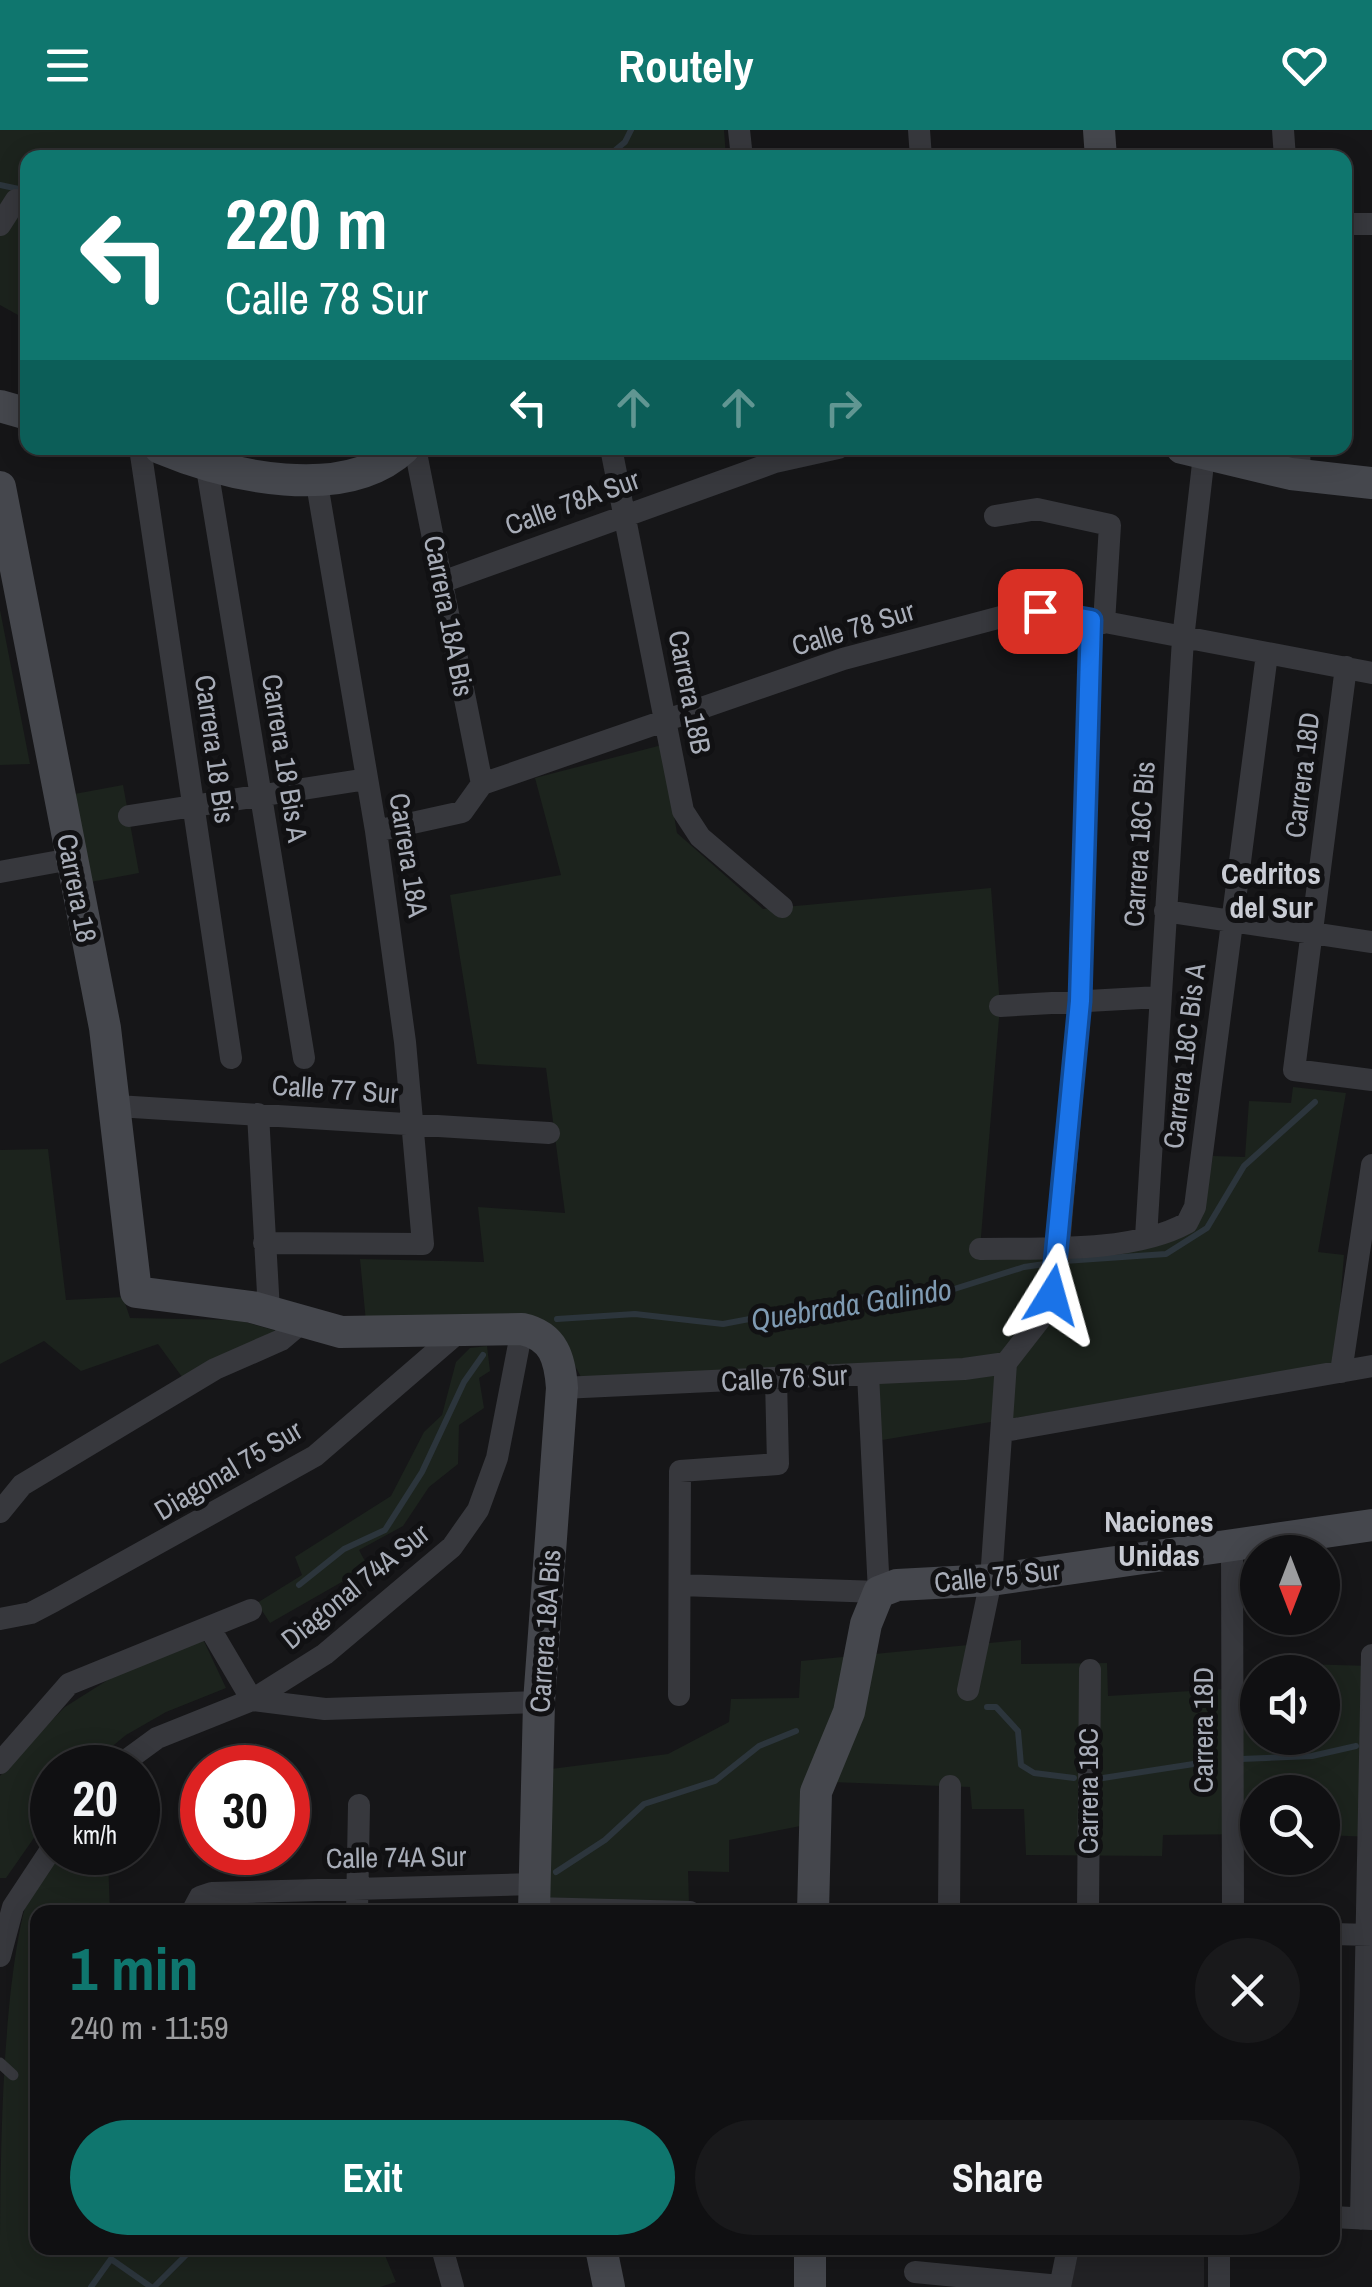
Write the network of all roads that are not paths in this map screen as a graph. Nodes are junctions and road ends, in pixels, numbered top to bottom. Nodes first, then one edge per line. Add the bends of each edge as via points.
1 (16, 200) dead end
2 (0, 225) edge
3 (141, 455) edge
4 (182, 455) edge
5 (185, 455) edge
6 (393, 455) edge
7 (416, 455) edge
8 (613, 455) edge
9 (806, 455) edge
10 (1193, 455) edge
11 (1236, 455) edge
12 (1300, 461) edge
13 (316, 478) junction
14 (1372, 483) edge
15 (0, 487) edge
16 (625, 514) junction
17 (995, 516) dead end
18 (442, 582) junction
19 (1098, 621) junction
20 (1184, 639) junction
21 (1266, 654) junction
22 (1346, 667) junction
23 (1372, 673) edge
24 (665, 724) junction
25 (367, 779) junction
26 (482, 784) junction
27 (261, 796) junction
28 (193, 806) junction
29 (129, 816) dead end
30 (376, 831) junction
31 (71, 859) junction
32 (0, 872) edge
33 (782, 907) dead end
34 (1164, 911) junction
35 (1230, 920) junction
36 (1312, 933) junction
37 (1372, 942) edge
38 (1159, 997) junction
39 (1080, 1001) junction
40 (1000, 1006) dead end
41 (231, 1058) dead end
42 (304, 1058) dead end
43 (1372, 1080) edge
44 (117, 1106) junction
45 (258, 1114) junction
46 (412, 1124) junction
47 (549, 1133) dead end
48 (1372, 1165) edge
49 (1146, 1237) junction
50 (264, 1243) junction
51 (980, 1249) dead end
52 (1057, 1259) junction
53 (268, 1312) junction
54 (300, 1324) junction
55 (522, 1329) junction
56 (461, 1330) junction
57 (1006, 1363) junction
58 (1372, 1366) edge
59 (1341, 1372) junction
60 (868, 1374) junction
61 (776, 1379) junction
62 (562, 1388) junction
63 (1004, 1430) junction
64 (0, 1512) edge
65 (1372, 1525) edge
66 (1232, 1547) junction
67 (991, 1580) junction
68 (680, 1586) junction
69 (879, 1592) junction
70 (251, 1610) dead end
71 (0, 1619) edge
72 (209, 1627) junction
73 (1372, 1655) edge
74 (1090, 1670) dead end
75 (968, 1690) dead end
76 (679, 1696) dead end
77 (252, 1700) junction
78 (539, 1702) junction
79 (148, 1745) edge
80 (0, 1763) edge
81 (950, 1786) dead end
82 (359, 1805) dead end
83 (30, 1874) edge
84 (358, 1886) junction
85 (9, 1899) edge
86 (534, 1902) edge
87 (196, 1905) edge
88 (357, 1905) edge
89 (581, 1905) edge
90 (813, 1905) edge
91 (949, 1905) edge
92 (1088, 1905) edge
93 (1233, 1905) edge
94 (1340, 1934) edge
95 (1369, 1935) edge
96 (0, 1956) edge
97 (0, 2063) edge
98 (13, 2074) dead end
99 (1340, 2217) edge
100 (1366, 2219) edge
101 (444, 2255) edge
102 (602, 2255) edge
103 (810, 2255) edge
104 (1067, 2255) edge
105 (1219, 2255) edge
106 (915, 2272) dead end
107 (453, 2287) edge
108 (609, 2287) edge
109 (810, 2287) edge
110 (1060, 2287) edge
111 (1219, 2287) edge

1 - 2 street
3 - 28 street, Carrera 18 Bis
4 - 27 street, Carrera 18 Bis A
5 - 13 street via 252,477
6 - 13 street via 374,467
7 - 18 street, Carrera 18A Bis
8 - 16 street, Carrera 18B
9 - 16 street, Calle 78A Sur
10 - 20 street, Carrera 18C Bis
11 - 12 street
12 - 14 street
13 - 25 street, Carrera 18A
15 - 31 street, Carrera 18
16 - 18 street, Calle 78A Sur
16 - 24 street, Carrera 18B
17 - 19 street via 1038,510 1110,526
18 - 26 street, Carrera 18A Bis
19 - 20 street, Calle 78 Sur
19 - 24 street, Calle 78 Sur via 1020,612 843,660
19 - 39 street
20 - 21 street, Calle 78 Sur
20 - 34 street, Carrera 18C Bis
21 - 22 street, Calle 78 Sur
21 - 35 street, Carrera 18C Bis A
22 - 23 street, Calle 78 Sur
22 - 36 street, Carrera 18D
24 - 26 street, Calle 78 Sur
24 - 33 street, Carrera 18B via 690,824
25 - 27 street
25 - 30 street, Carrera 18A
26 - 30 street, Calle 78 Sur via 462,812
27 - 28 street
27 - 42 street, Carrera 18 Bis A
28 - 29 street
28 - 41 street, Carrera 18 Bis
30 - 46 street, Carrera 18A
31 - 32 street
31 - 44 street, Carrera 18
34 - 35 street
34 - 38 street, Carrera 18C Bis
35 - 36 street
35 - 49 street, Carrera 18C Bis A via 1195,1207 1187,1223
36 - 37 street
36 - 43 street, Carrera 18D via 1294,1070
38 - 39 street
38 - 49 street, Carrera 18C Bis
39 - 40 street
39 - 52 street
44 - 45 street, Calle 77 Sur
44 - 53 street, Carrera 18 via 136,1292
45 - 46 street, Calle 77 Sur
45 - 50 street
46 - 47 street, Calle 77 Sur
46 - 50 street, Carrera 18A via 422,1244
48 - 59 street
49 - 52 street
50 - 53 street
51 - 52 street
52 - 57 street via 1041,1318
53 - 54 street
54 - 56 street via 341,1332
54 - 64 street via 22,1485
55 - 56 street
55 - 62 street, Carrera 18A Bis via 555,1350
55 - 77 street, Diagonal 74A Sur via 497,1458 478,1510 452,1548 326,1654
56 - 71 street, Diagonal 75 Sur via 315,1456 54,1601
57 - 60 street, Calle 76 Sur
57 - 63 street
58 - 59 street
59 - 63 street
60 - 61 street, Calle 76 Sur
60 - 69 street
61 - 62 street, Calle 76 Sur
61 - 68 street via 778,1464 680,1471
62 - 78 street, Carrera 18A Bis
63 - 67 street
65 - 66 street, Calle 75 Sur
66 - 67 street, Calle 75 Sur
66 - 93 street, Carrera 18D
67 - 69 street, Calle 75 Sur via 897,1585
67 - 75 street
68 - 69 street, Calle 75 Sur
68 - 76 street
69 - 90 street via 849,1712 816,1792
70 - 72 street
72 - 77 street
72 - 80 street via 69,1684
73 - 95 street
74 - 92 street, Carrera 18C
77 - 78 street via 326,1709
77 - 79 street, Diagonal 74A Sur
78 - 86 street, Carrera 18A Bis
81 - 91 street
82 - 84 street
83 - 85 street
84 - 86 street, Calle 74A Sur
84 - 87 street, Calle 74A Sur
84 - 88 street
85 - 96 street
86 - 89 street, Calle 74A Sur
94 - 95 street
95 - 100 street
97 - 98 lane
99 - 100 street
101 - 107 street
102 - 108 street
103 - 109 street
104 - 110 street
105 - 111 street
106 - 110 street

